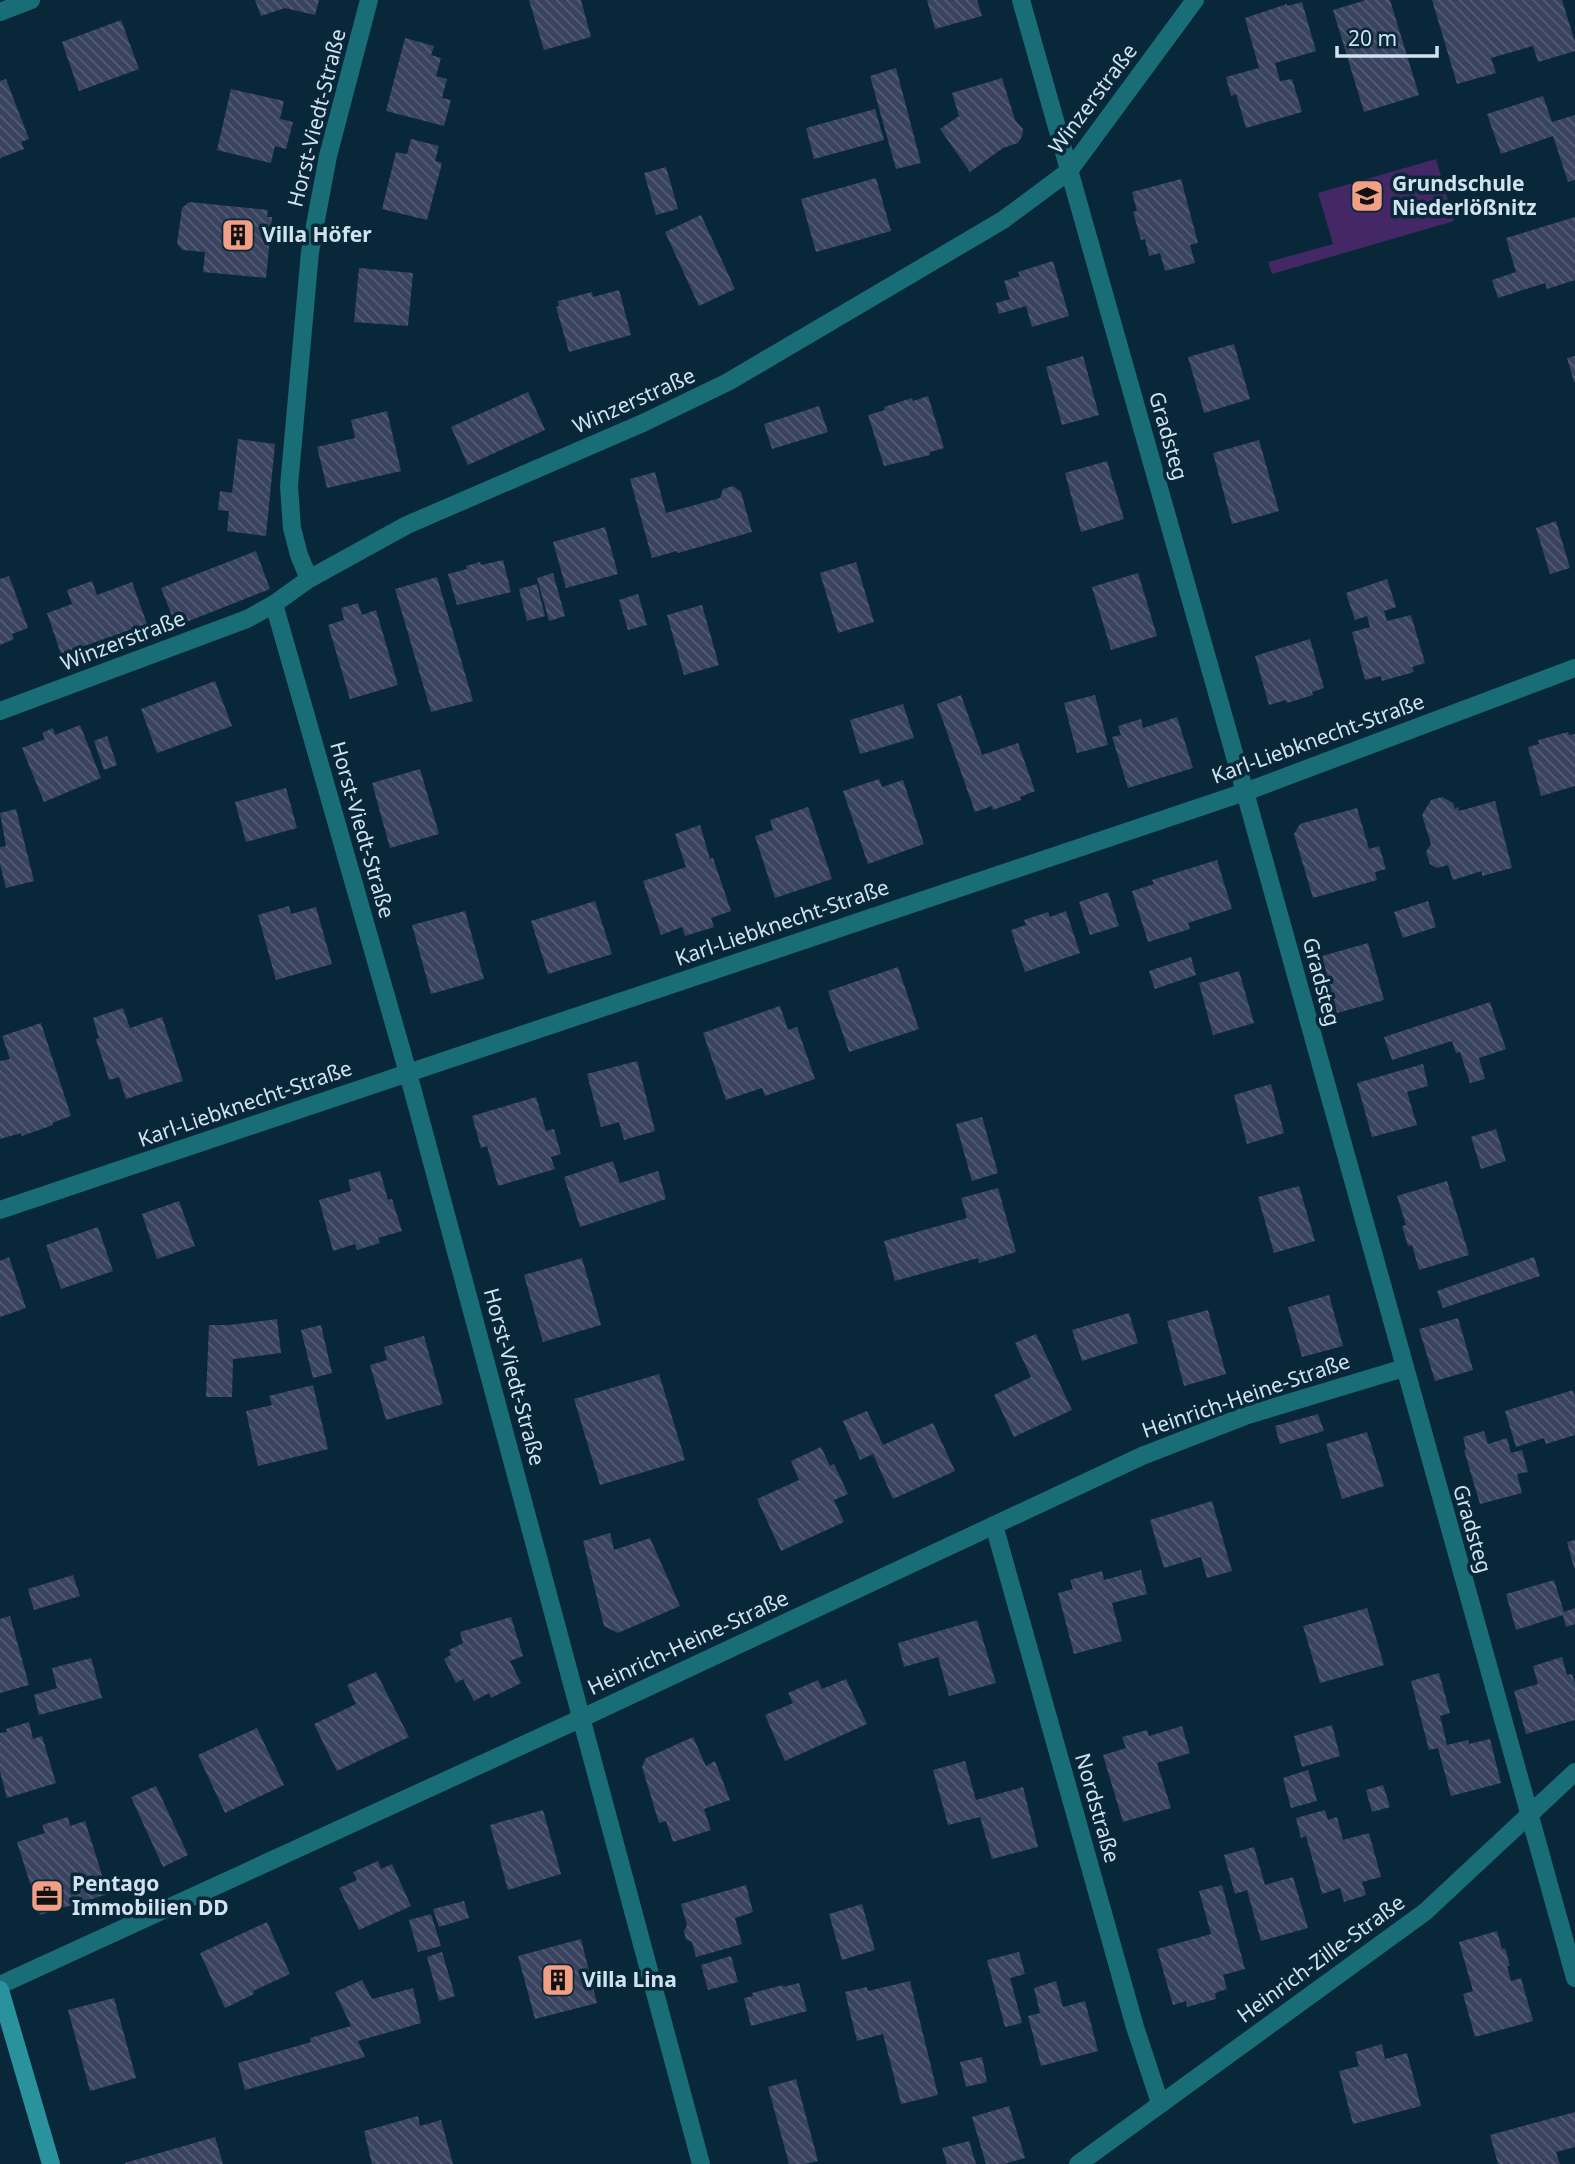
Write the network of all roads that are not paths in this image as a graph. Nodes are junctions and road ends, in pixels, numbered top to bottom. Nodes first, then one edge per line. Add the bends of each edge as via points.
1 (31, 0) edge
2 (369, 0) edge
3 (1021, 0) edge
4 (1195, 0) edge
5 (0, 12) edge
6 (1069, 171) junction
7 (309, 579) junction
8 (274, 604) junction
9 (1575, 668) edge
10 (0, 711) edge
11 (1245, 792) junction
12 (408, 1073) junction
13 (0, 1210) edge
14 (1404, 1368) junction
15 (994, 1525) junction
16 (582, 1718) junction
17 (1575, 1772) edge
18 (1529, 1816) junction
19 (1575, 1978) edge
20 (0, 1987) edge
21 (1160, 2103) junction
22 (51, 2164) edge
23 (701, 2164) edge
24 (1078, 2164) edge

1 - 5 street
2 - 7 street, Horst-Viedt-Straße via 328,156 310,252 289,486 292,528
3 - 6 street, Gradsteg
4 - 6 street, Winzerstraße
6 - 7 street, Winzerstraße via 1003,220 728,382 407,525
6 - 11 street, Gradsteg
7 - 8 street, Winzerstraße
8 - 10 street, Winzerstraße
8 - 12 street, Horst-Viedt-Straße
9 - 11 street, Karl-Liebknecht-Straße
11 - 12 street, Karl-Liebknecht-Straße
11 - 14 street, Gradsteg
12 - 13 street, Karl-Liebknecht-Straße
12 - 16 street, Horst-Viedt-Straße
14 - 15 street, Heinrich-Heine-Straße via 1223,1424
14 - 18 street, Gradsteg
15 - 16 street, Heinrich-Heine-Straße
15 - 21 street, Nordstraße
16 - 20 street, Heinrich-Heine-Straße
16 - 23 street, Horst-Viedt-Straße
17 - 18 street, Heinrich-Zille-Straße
18 - 19 street, Gradsteg
18 - 21 street, Heinrich-Zille-Straße via 1425,1912
20 - 22 street
21 - 24 street, Heinrich-Zille-Straße

